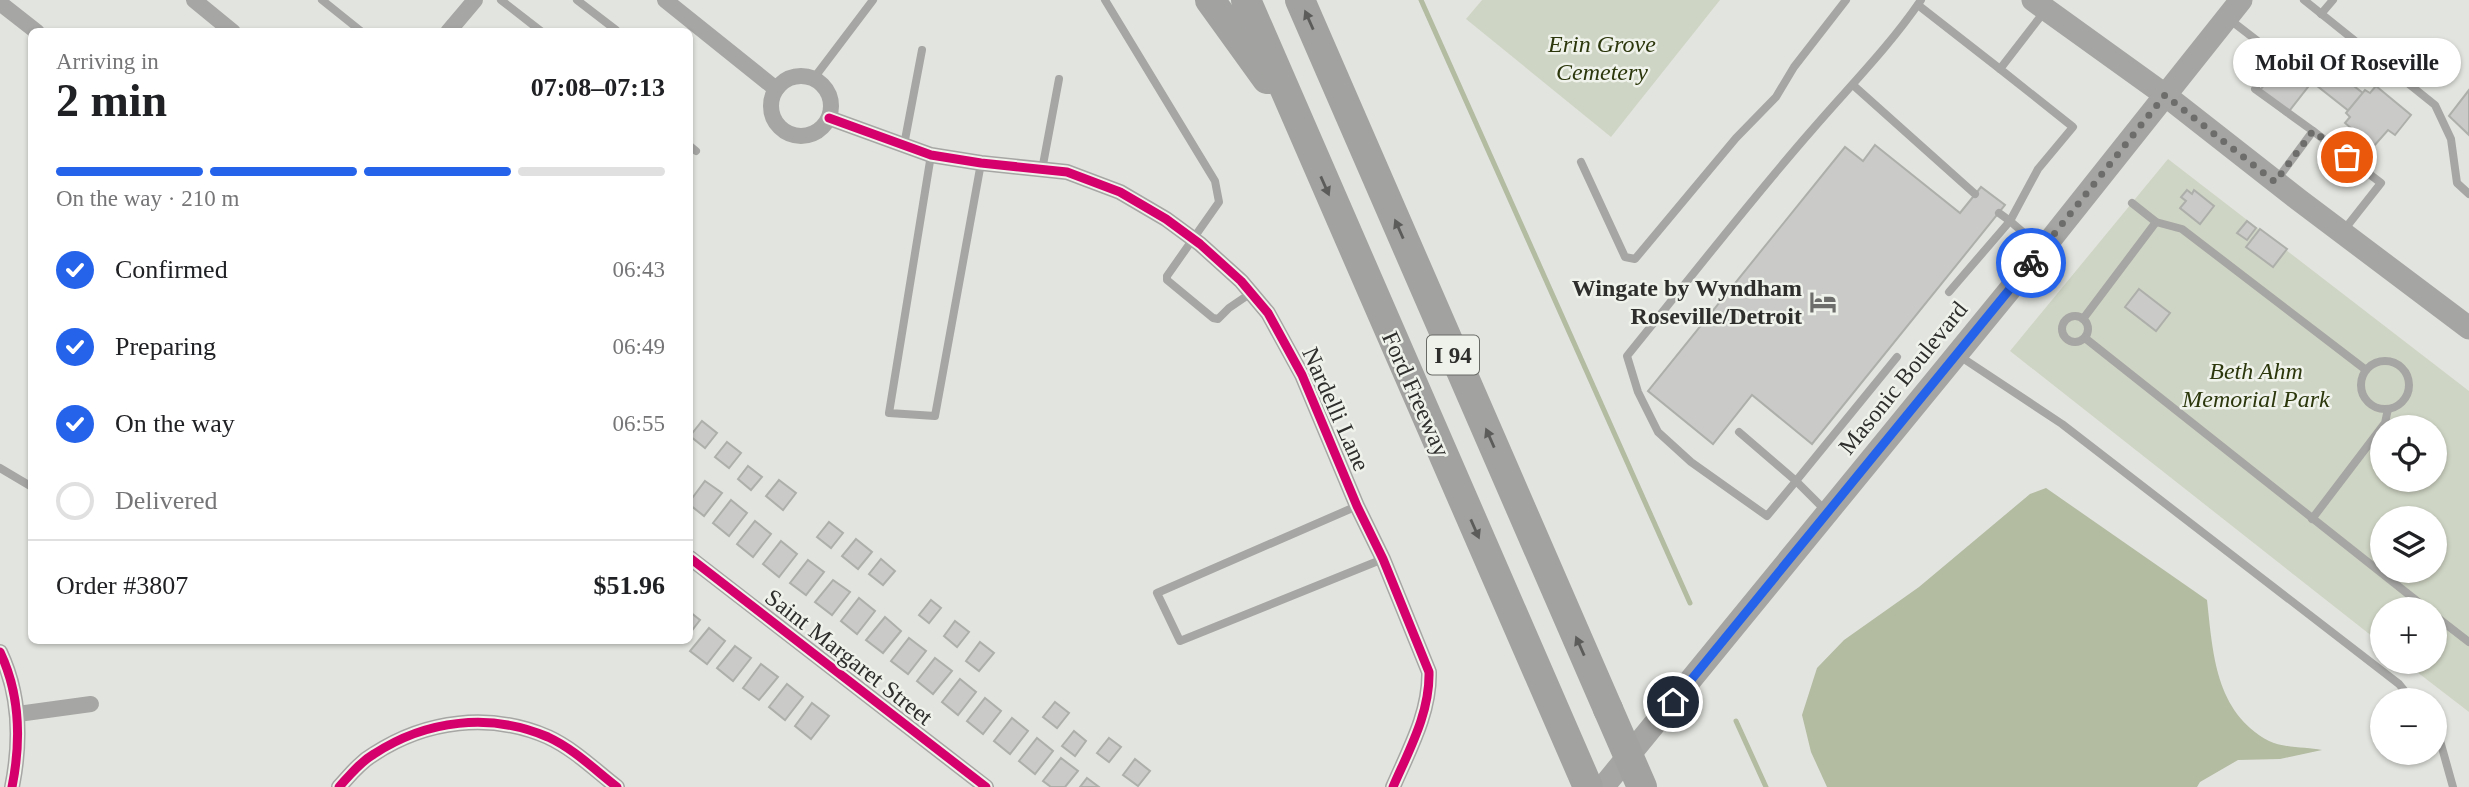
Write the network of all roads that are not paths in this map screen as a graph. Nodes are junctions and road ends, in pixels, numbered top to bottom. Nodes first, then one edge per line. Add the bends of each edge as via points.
1 (194, 0) edge
2 (322, 0) edge
3 (475, 0) edge
4 (501, 0) edge
5 (577, 0) edge
6 (665, 0) edge
7 (873, 0) edge
8 (1105, 0) edge
9 (1210, 0) edge
10 (1247, 0) edge
11 (1300, 0) edge
12 (1846, 0) edge
13 (2304, 0) edge
14 (2333, 0) edge
15 (1919, 2) edge
16 (0, 3) edge
17 (2040, 5) edge
18 (2234, 9) edge
19 (2321, 14) junction
20 (32, 28) edge
21 (228, 28) edge
22 (357, 28) edge
23 (451, 28) edge
24 (537, 28) edge
25 (613, 28) edge
26 (922, 50) dead end
27 (2000, 69) junction
28 (814, 78) junction
29 (1059, 79) dead end
30 (1853, 85) junction
31 (776, 89) junction
32 (2165, 95) junction
33 (829, 118) junction
34 (1298, 123) junction
35 (2313, 131) junction
36 (904, 145) junction
37 (931, 155) junction
38 (1581, 162) dead end
39 (981, 163) junction
40 (1042, 170) junction
41 (2275, 182) junction
42 (1975, 194) dead end
43 (2469, 194) edge
44 (2133, 203) dead end
45 (1999, 213) dead end
46 (2010, 221) junction
47 (2156, 222) junction
48 (2342, 233) junction
49 (1193, 239) junction
50 (2043, 249) junction
51 (1949, 292) dead end
52 (1251, 293) junction
53 (2083, 319) junction
54 (2469, 328) edge
55 (2085, 338) junction
56 (1957, 354) junction
57 (1897, 357) dead end
58 (2366, 370) junction
59 (2388, 409) junction
60 (1739, 432) dead end
61 (1, 470) edge
62 (1796, 481) junction
63 (28, 485) edge
64 (1357, 506) junction
65 (1827, 512) junction
66 (2312, 519) junction
67 (1384, 559) junction
68 (693, 560) edge
69 (2412, 597) edge
70 (2447, 625) edge
71 (2469, 642) edge
72 (0, 652) edge
73 (2402, 688) edge
74 (91, 704) dead end
75 (18, 714) junction
76 (2447, 765) edge
77 (12, 787) edge
78 (339, 787) edge
79 (617, 787) edge
80 (986, 787) edge
81 (1394, 787) edge
82 (1588, 787) edge
83 (1603, 787) edge
84 (1642, 787) edge
85 (2453, 787) edge

1 - 21 street
2 - 22 lane
3 - 23 street
4 - 24 lane
5 - 25 lane
6 - 31 street
7 - 28 lane
8 - 49 lane via 1215,181 1219,202
9 - 34 highway
10 - 34 highway, Ford Freeway / I 94
84 -> 11 highway, Ford Freeway / I 94, bridge
12 - 38 lane via 1776,97 1635,259 1625,257
13 - 19 lane
14 - 19 lane
15 - 27 lane
15 - 30 lane
16 - 20 street
17 - 27 lane
17 - 32 main road
18 - 32 main road, Masonic Boulevard
18 - 35 lane via 2273,54 2255,89
19 - 43 lane via 2435,105 2451,139 2457,183
26 - 36 lane
27 - 46 lane via 2073,127 2038,169
28 - 31 street via 794,76
28 - 33 street via 830,95
29 - 40 lane
30 - 42 lane
30 - 62 lane via 1627,356 1658,432 1691,462 1767,516
31 - 33 street via 772,114 787,133 811,135
32 - 41 main road
32 - 50 main road, Masonic Boulevard
33 - 36 street, Nardelli Lane
34 -> 82 highway, Ford Freeway / I 94
35 - 41 lane
35 - 48 lane via 2381,183
36 - 37 street, Nardelli Lane
37 - 39 street, Nardelli Lane
37 - 39 lane via 889,413 935,416
39 - 40 street, Nardelli Lane
40 - 49 street, Nardelli Lane via 1067,172 1120,192
41 - 48 main road
44 - 47 lane
45 - 46 lane
46 - 50 lane
46 - 51 lane
47 - 53 lane
47 - 58 lane via 2182,229
48 - 54 main road
49 - 52 street, Nardelli Lane
49 - 52 lane via 1167,280 1219,319
50 - 56 main road, Masonic Boulevard
52 - 64 street, Nardelli Lane via 1268,313 1302,375
53 - 55 lane via 2088,328
53 - 55 lane via 2069,318 2062,330 2071,342
55 - 66 lane
56 - 65 main road, Masonic Boulevard
56 - 73 lane via 2062,424
57 - 62 lane
58 - 59 lane via 2361,388 2364,397 2370,404
58 - 59 lane via 2383,361 2400,366 2406,374 2409,383 2404,400
59 - 66 lane via 2385,423
60 - 62 lane
61 - 63 lane
62 - 65 lane
64 - 67 street, Nardelli Lane
64 - 67 lane via 1157,593 1180,641
65 - 83 main road, Masonic Boulevard
66 - 69 lane
67 - 81 street, Nardelli Lane via 1429,672 1430,690
68 - 80 street, Saint Margaret Street
70 - 71 lane
72 - 75 street
74 - 75 street
75 - 77 street
76 - 85 lane
78 - 79 street via 373,754 453,722 515,727 547,737

